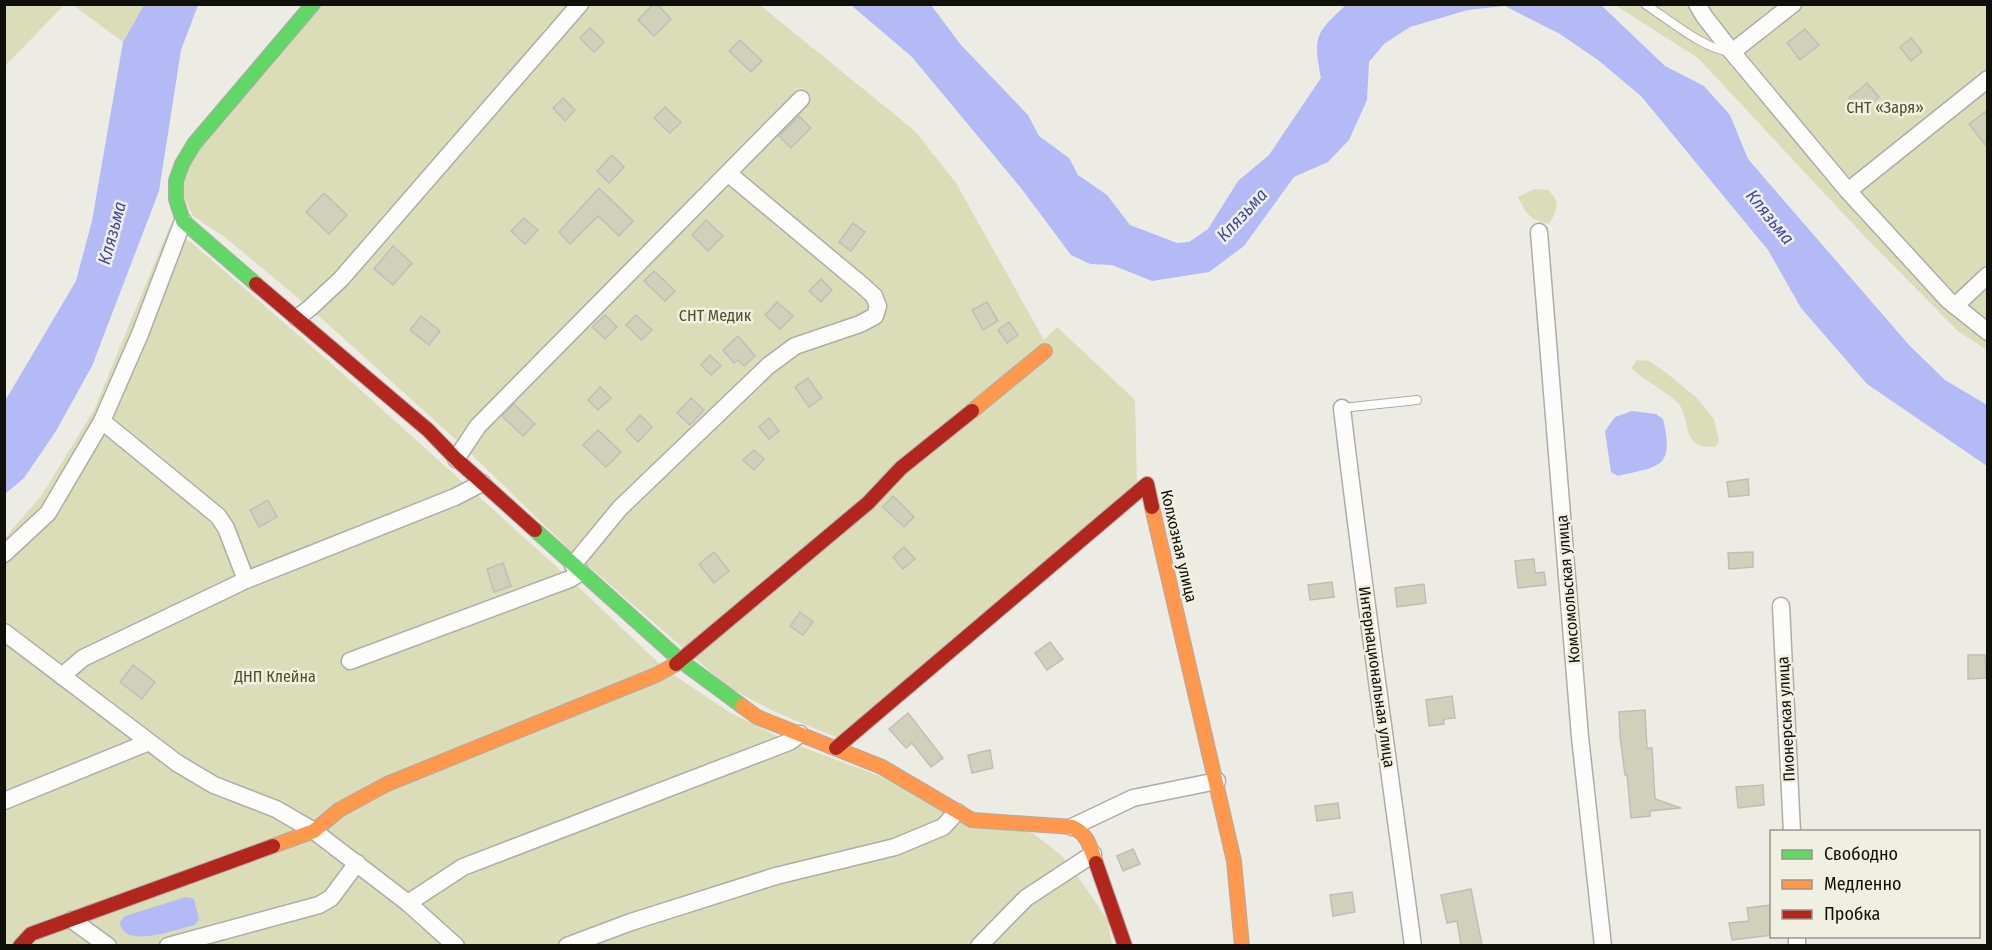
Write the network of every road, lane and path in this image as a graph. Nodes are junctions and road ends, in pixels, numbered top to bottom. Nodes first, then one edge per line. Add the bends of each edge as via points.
1 (313, 4) edge
2 (580, 4) edge
3 (1646, 4) edge
4 (1697, 4) edge
5 (1793, 4) edge
6 (1732, 52) junction
7 (1988, 79) edge
8 (801, 99) dead end
9 (729, 174) junction
10 (1848, 191) junction
11 (183, 221) junction
12 (1539, 232) dead end
13 (1988, 275) edge
14 (1955, 306) junction
15 (297, 318) junction
16 (1988, 332) edge
17 (1045, 351) dead end
18 (1417, 400) dead end
19 (1342, 408) joint
20 (102, 421) junction
21 (456, 459) junction
22 (482, 483) junction
23 (4, 554) edge
24 (577, 568) junction
25 (246, 580) junction
26 (1781, 606) dead end
27 (4, 632) edge
28 (350, 661) dead end
29 (681, 661) junction
30 (62, 676) junction
31 (800, 734) junction
32 (149, 742) junction
33 (836, 748) junction
34 (1217, 781) junction
35 (4, 801) edge
36 (957, 812) junction
37 (1072, 827) junction
38 (1792, 830) edge
39 (314, 831) junction
40 (1093, 854) junction
41 (357, 863) junction
42 (408, 903) junction
43 (72, 920) junction
44 (20, 945) edge
45 (108, 945) edge
46 (168, 945) edge
47 (456, 945) edge
48 (567, 945) edge
49 (979, 945) edge
50 (1125, 945) edge
51 (1242, 945) edge
52 (1413, 945) edge
53 (1603, 945) edge

1 - 11 street via 194,144 180,167 174,184 175,203
2 - 15 street via 341,279
3 - 6 lane via 1704,44
4 - 6 street
5 - 6 street
6 - 10 street
7 - 10 street
8 - 9 street
9 - 21 street via 478,426
9 - 24 street via 874,296 878,306 875,316 795,346 768,366 620,508
10 - 14 street
11 - 15 street
11 - 20 street
12 - 53 street, Комсомольская улица via 1580,737
13 - 14 street
14 - 16 street
15 - 21 street via 428,430
17 - 29 street via 901,468 868,503
18 - 19 lane
19 - 52 street, Интернациональная улица
20 - 23 street via 48,513
20 - 25 street via 218,516
21 - 22 street
22 - 24 street
22 - 25 street
24 - 28 street via 570,579
24 - 29 street
25 - 30 street via 83,658
26 - 38 street, Пионерская улица
27 - 30 street
29 - 31 street via 757,717
29 - 39 street via 656,675 387,784 345,805
30 - 32 street
31 - 33 street
31 - 42 street via 789,742 464,867
32 - 35 street
32 - 39 street via 214,785 276,809
33 - 34 street, Колхозная улица via 1147,484
33 - 36 street via 882,767
34 - 37 street via 1133,798
34 - 51 street, Колхозная улица via 1234,861
36 - 37 street via 972,820
36 - 48 street via 943,827 895,848 776,876
37 - 40 street via 1088,840
39 - 41 street
39 - 43 street
40 - 49 street via 1026,898
40 - 50 street
41 - 42 street
41 - 46 street via 331,898 319,905
42 - 47 street
43 - 44 street via 31,934
43 - 45 street

